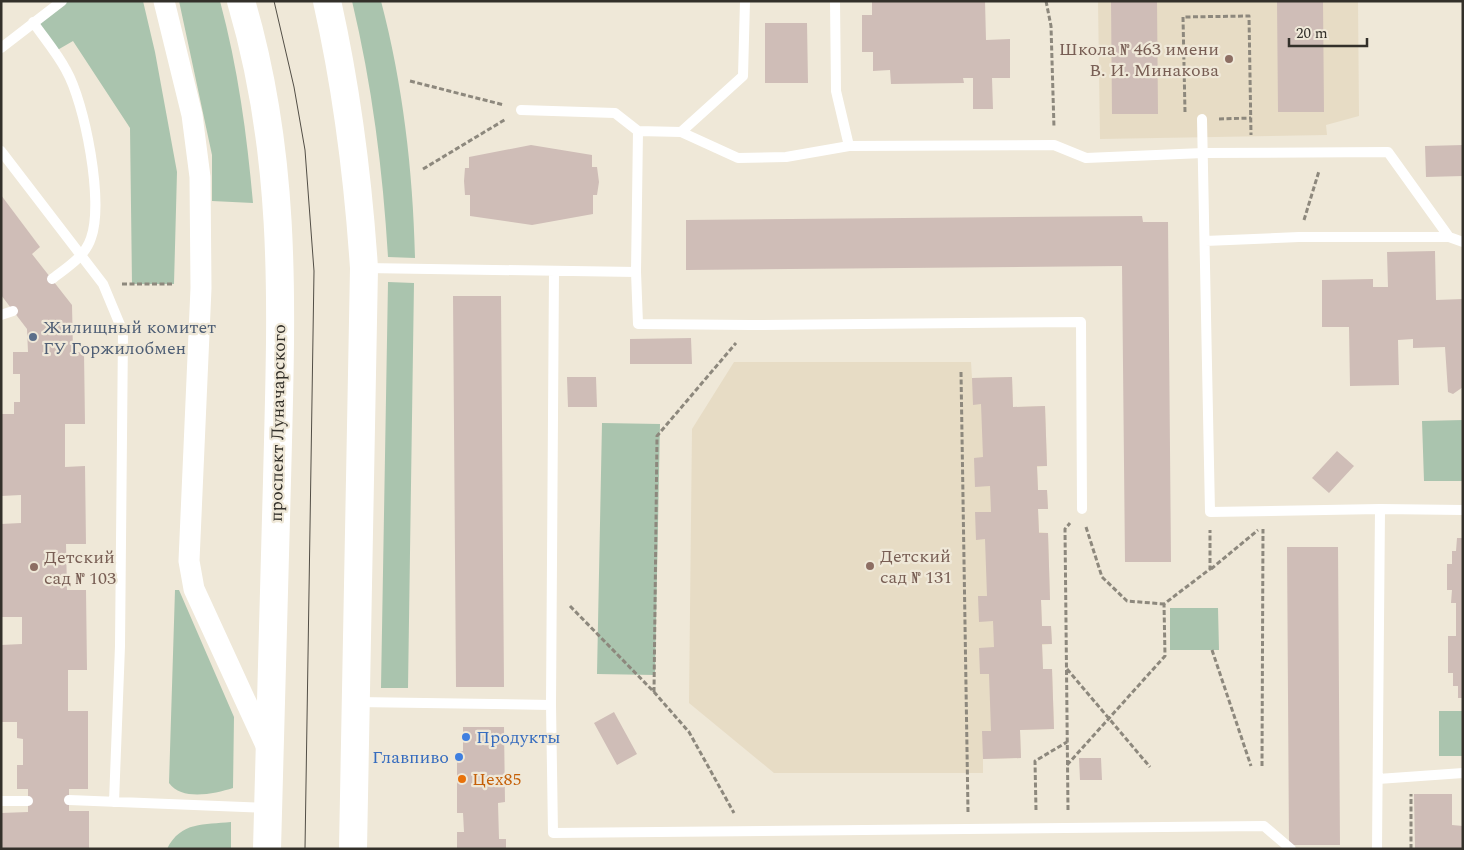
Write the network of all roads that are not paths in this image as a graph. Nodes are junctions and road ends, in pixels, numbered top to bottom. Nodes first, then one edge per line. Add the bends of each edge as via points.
1 (62, 1) edge
2 (164, 1) edge
3 (241, 1) edge
4 (327, 1) edge
5 (745, 1) edge
6 (836, 1) edge
7 (33, 22) junction
8 (1, 48) edge
9 (521, 110) road end
10 (1202, 119) road end
11 (638, 131) junction
12 (681, 132) junction
13 (849, 146) junction
14 (1, 152) edge
15 (1203, 153) junction
16 (1449, 237) junction
17 (1205, 241) junction
18 (1463, 242) edge
19 (81, 256) junction
20 (364, 268) junction
21 (554, 272) junction
22 (636, 272) junction
23 (52, 279) dead end
24 (13, 311) dead end
25 (1, 315) edge
26 (1082, 509) road end
27 (1380, 509) junction
28 (1463, 510) edge
29 (355, 702) junction
30 (551, 704) junction
31 (269, 753) junction
32 (1463, 774) edge
33 (1378, 779) junction
34 (69, 800) dead end
35 (1, 801) edge
36 (28, 801) dead end
37 (114, 802) junction
38 (268, 808) junction
39 (267, 849) edge
40 (353, 849) edge
41 (1291, 849) edge
42 (1377, 849) edge

1 - 7 lane
2 - 31 street via 192,114 200,177 201,288 189,561 194,589
3 - 31 main road, проспект Луначарского via 264,93 273,150 281,274
4 - 20 main road via 351,120
5 - 12 lane via 743,76
6 - 13 lane via 836,91
7 - 8 lane
7 - 19 lane via 67,70 89,135 95,200 91,238
9 - 11 lane via 615,113
10 - 15 lane
11 - 12 lane
11 - 22 lane
12 - 13 lane via 738,158 786,157
13 - 15 lane via 1054,145 1086,158
14 - 19 lane
15 - 16 lane via 1388,152
15 - 17 lane
16 - 17 lane
16 - 18 lane
17 - 27 lane via 1210,512
19 - 23 lane
19 - 37 lane via 103,284 123,332 120,646
20 - 21 lane
20 - 29 main road
21 - 22 lane
21 - 30 lane
22 - 26 lane via 638,324 1081,322
24 - 25 lane
27 - 28 lane
27 - 33 lane
29 - 30 lane
29 - 40 main road
30 - 41 lane via 552,833 1264,826
31 - 38 main road, проспект Луначарского
32 - 33 lane
33 - 42 lane
34 - 37 lane
35 - 36 lane
37 - 38 lane
38 - 39 main road, проспект Луначарского

